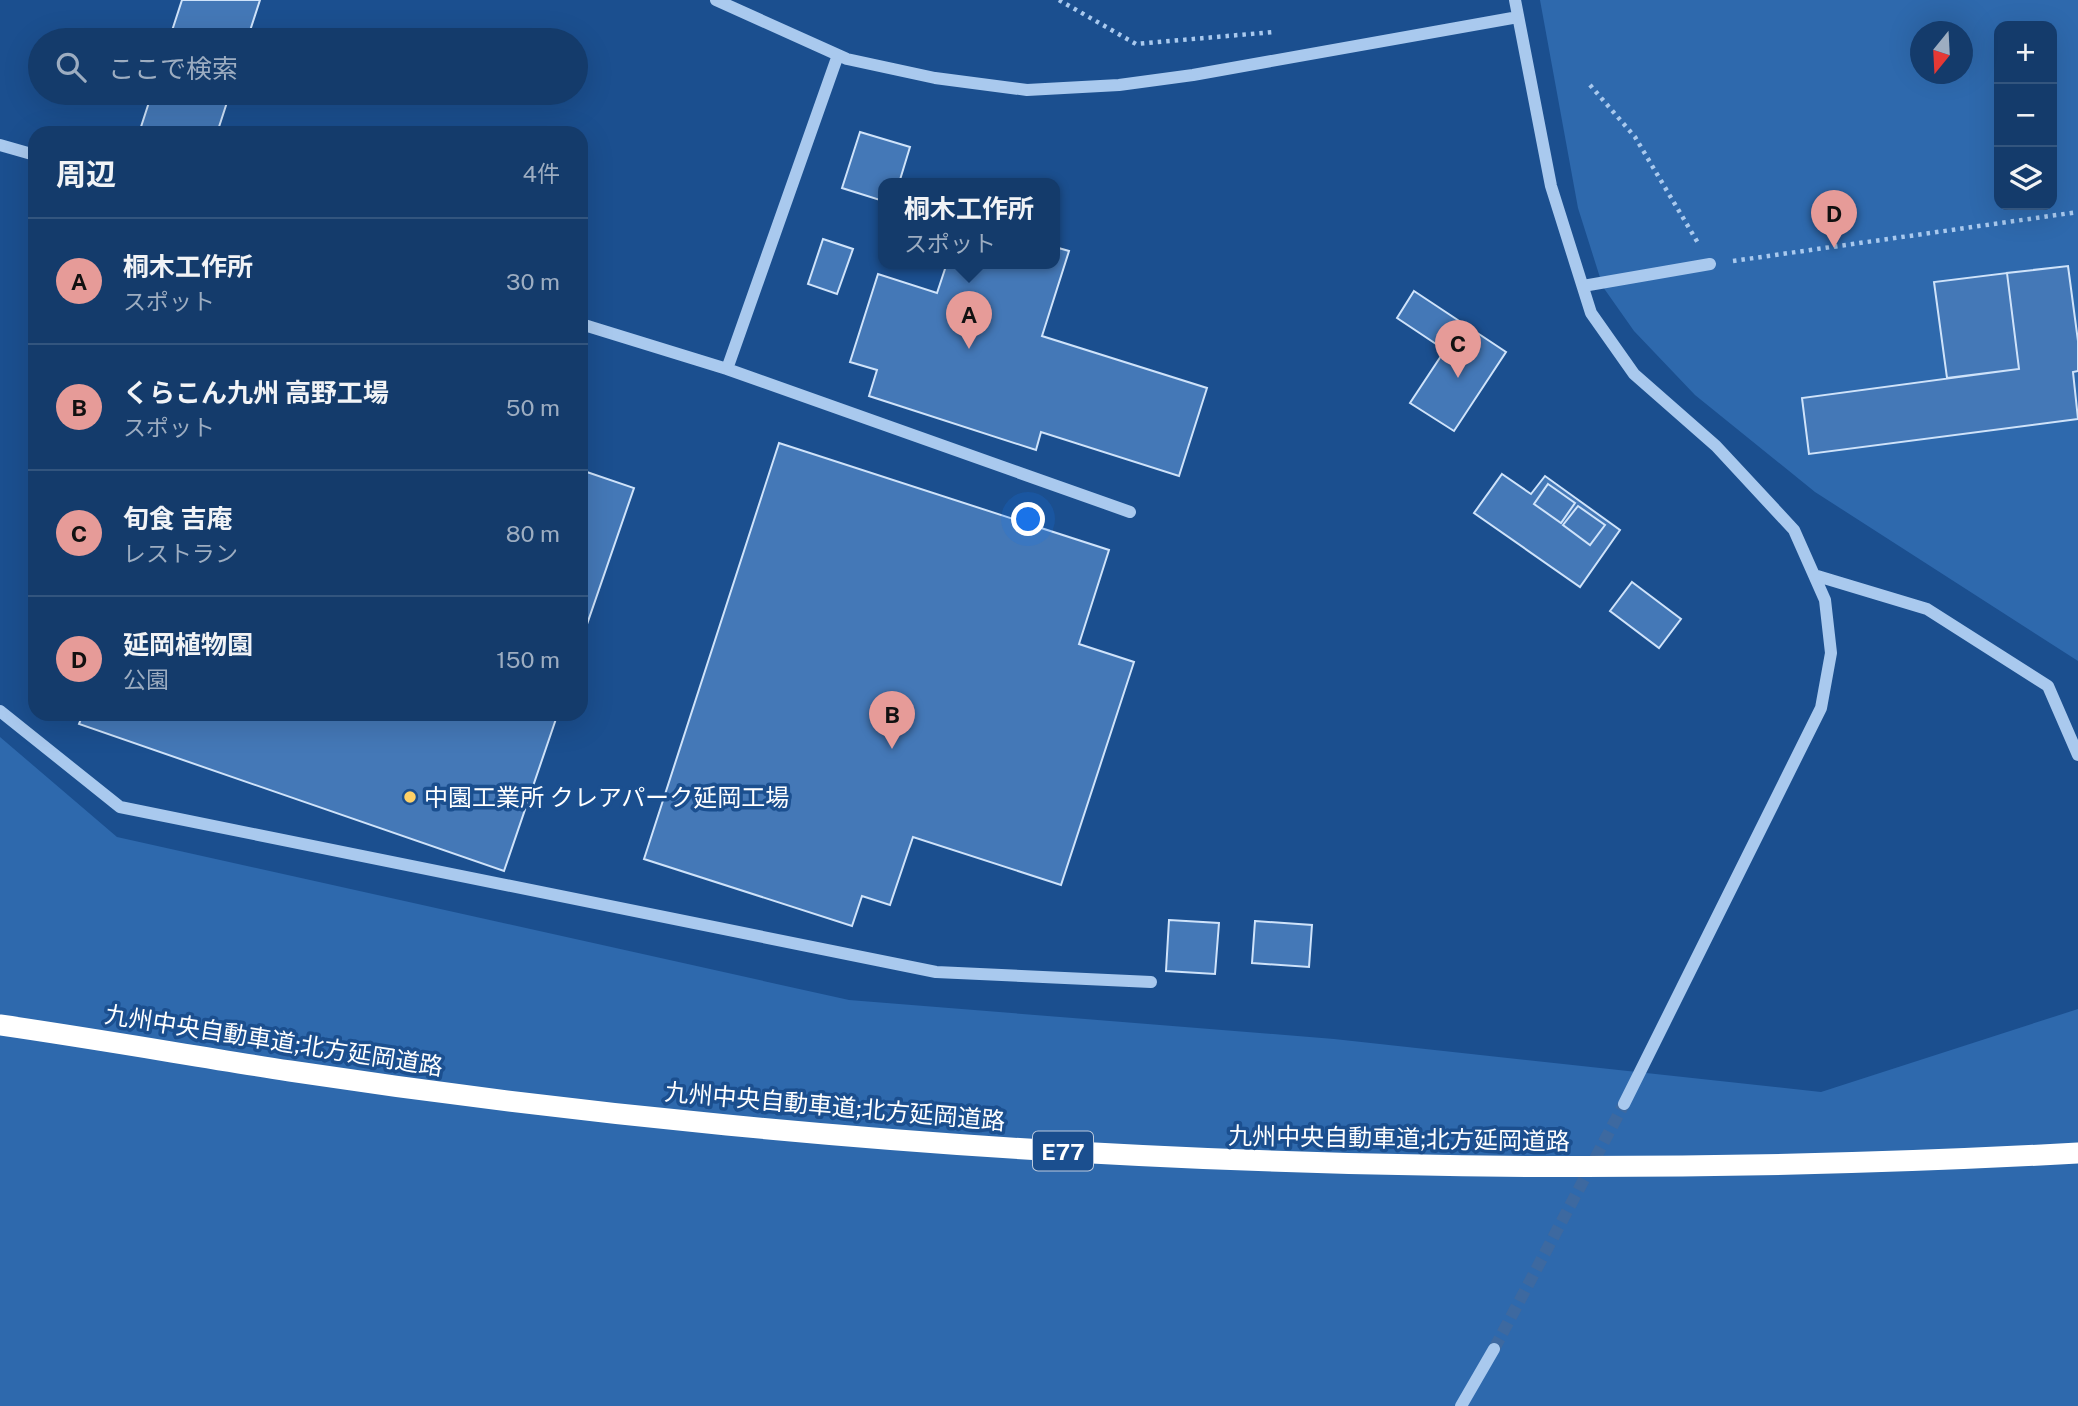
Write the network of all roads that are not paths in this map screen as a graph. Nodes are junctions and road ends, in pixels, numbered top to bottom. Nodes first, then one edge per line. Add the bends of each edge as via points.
1 (716, 0) edge
2 (1515, 0) edge
3 (1518, 17) junction
4 (838, 55) junction
5 (0, 145) edge
6 (28, 153) edge
7 (1710, 264) road end
8 (1583, 286) junction
9 (588, 326) edge
10 (727, 369) junction
11 (1130, 512) dead end
12 (1814, 575) junction
13 (0, 711) edge
14 (2078, 755) edge
15 (1151, 982) dead end
16 (0, 1023) edge
17 (1624, 1104) tunnel mouth
18 (2078, 1153) edge
19 (1494, 1349) tunnel mouth
20 (1461, 1406) edge

1 - 4 street
2 - 3 street
3 - 4 street via 1119,85 1027,90 935,78
3 - 8 street via 1551,186
4 - 10 street
5 - 6 street
7 - 8 street
8 - 12 street via 1591,313 1634,374 1716,446 1794,530
9 - 10 street
10 - 11 street
12 - 14 street via 1927,609 2048,686
12 - 17 street via 1825,600 1831,653 1821,708
13 - 15 street via 120,807 936,972
16 - 18 highway, 九州中央自動車道;北方延岡道路 / E77 via 292,1071 521,1102 948,1144 1189,1159 1650,1169
19 - 20 street

